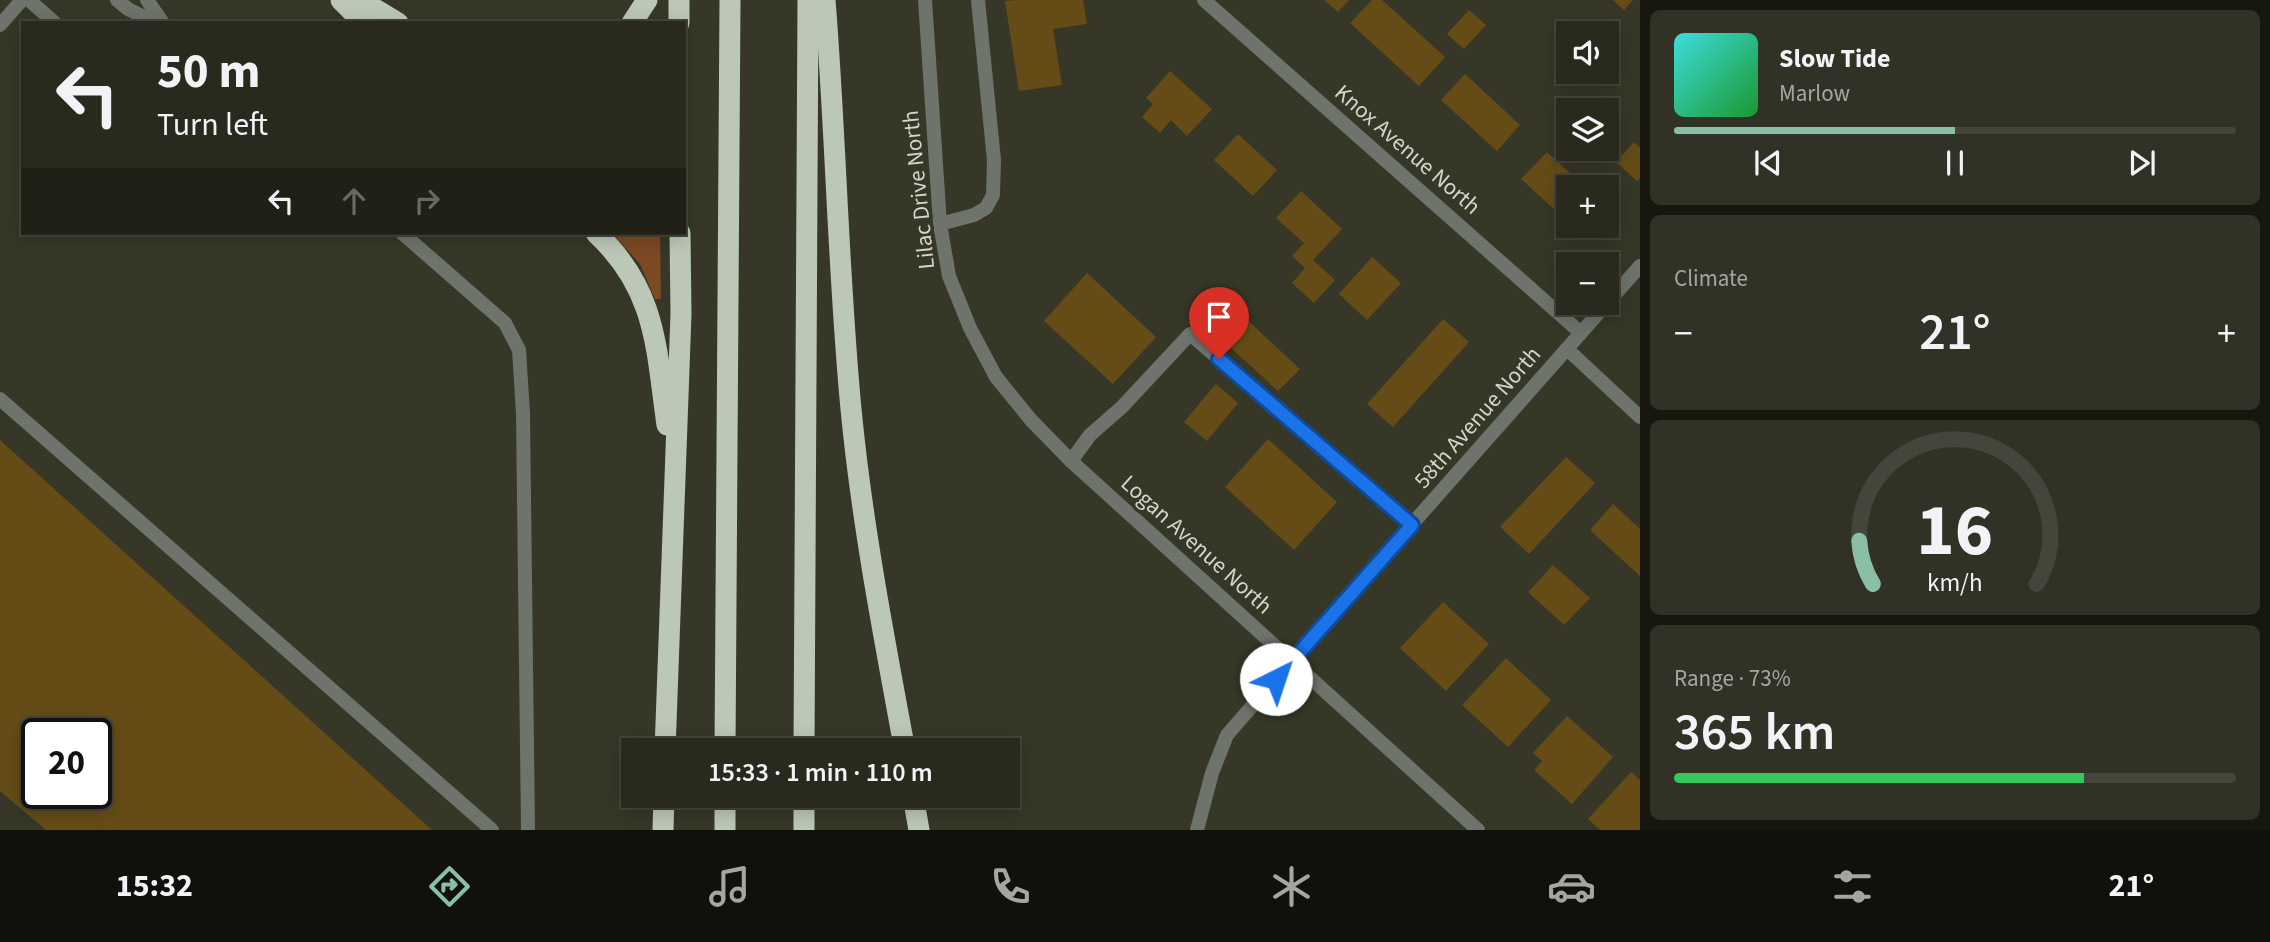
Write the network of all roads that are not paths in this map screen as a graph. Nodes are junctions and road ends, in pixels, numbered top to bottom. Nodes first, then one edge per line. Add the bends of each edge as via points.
1 (22, 0) edge
2 (29, 0) edge
3 (117, 0) edge
4 (147, 0) edge
5 (341, 0) edge
6 (359, 0) edge
7 (647, 0) edge
8 (679, 0) edge
9 (730, 0) edge
10 (808, 0) edge
11 (825, 0) edge
12 (925, 0) edge
13 (978, 0) edge
14 (1204, 0) edge
15 (53, 21) edge
16 (152, 21) edge
17 (162, 21) edge
18 (362, 21) edge
19 (395, 21) edge
20 (633, 21) edge
21 (679, 21) edge
22 (0, 25) edge
23 (940, 224) junction
24 (404, 235) edge
25 (598, 235) edge
26 (680, 235) edge
27 (1640, 266) edge
28 (1581, 332) junction
29 (1567, 349) junction
30 (0, 399) edge
31 (1640, 417) edge
32 (1071, 461) junction
33 (675, 482) junction
34 (1412, 525) junction
35 (1292, 660) junction
36 (665, 738) edge
37 (725, 738) edge
38 (804, 738) edge
39 (903, 738) edge
40 (664, 808) edge
41 (725, 808) edge
42 (804, 808) edge
43 (915, 808) edge
44 (492, 830) edge
45 (528, 830) edge
46 (663, 830) edge
47 (725, 830) edge
48 (804, 830) edge
49 (919, 830) edge
50 (1197, 830) edge
51 (1478, 830) edge

1 - 22 street
2 - 15 street
3 - 16 street
4 - 17 street
5 - 18 highway
6 - 19 highway
7 - 20 highway
8 - 21 highway
9 - 37 highway
10 - 38 highway
11 - 39 highway via 852,422 870,559
12 - 23 street, Lilac Drive North
13 - 23 street via 994,160 993,195 986,208 974,215
14 - 28 street, Knox Avenue North
23 - 32 street, Lilac Drive North via 949,276 996,377
24 - 45 street via 505,323 519,350
25 - 33 highway via 623,260 648,307
26 - 33 highway
27 - 28 street, 58th Avenue North
28 - 29 street, 58th Avenue North
29 - 31 street
29 - 34 street, 58th Avenue North
30 - 44 street
32 - 34 street via 1090,435 1190,334
32 - 35 street, Logan Avenue North
33 - 36 highway
34 - 35 street, 58th Avenue North
35 - 50 street, 58th Avenue North via 1227,735
35 - 51 street, Logan Avenue North
40 - 46 highway
41 - 47 highway
42 - 48 highway
43 - 49 highway

